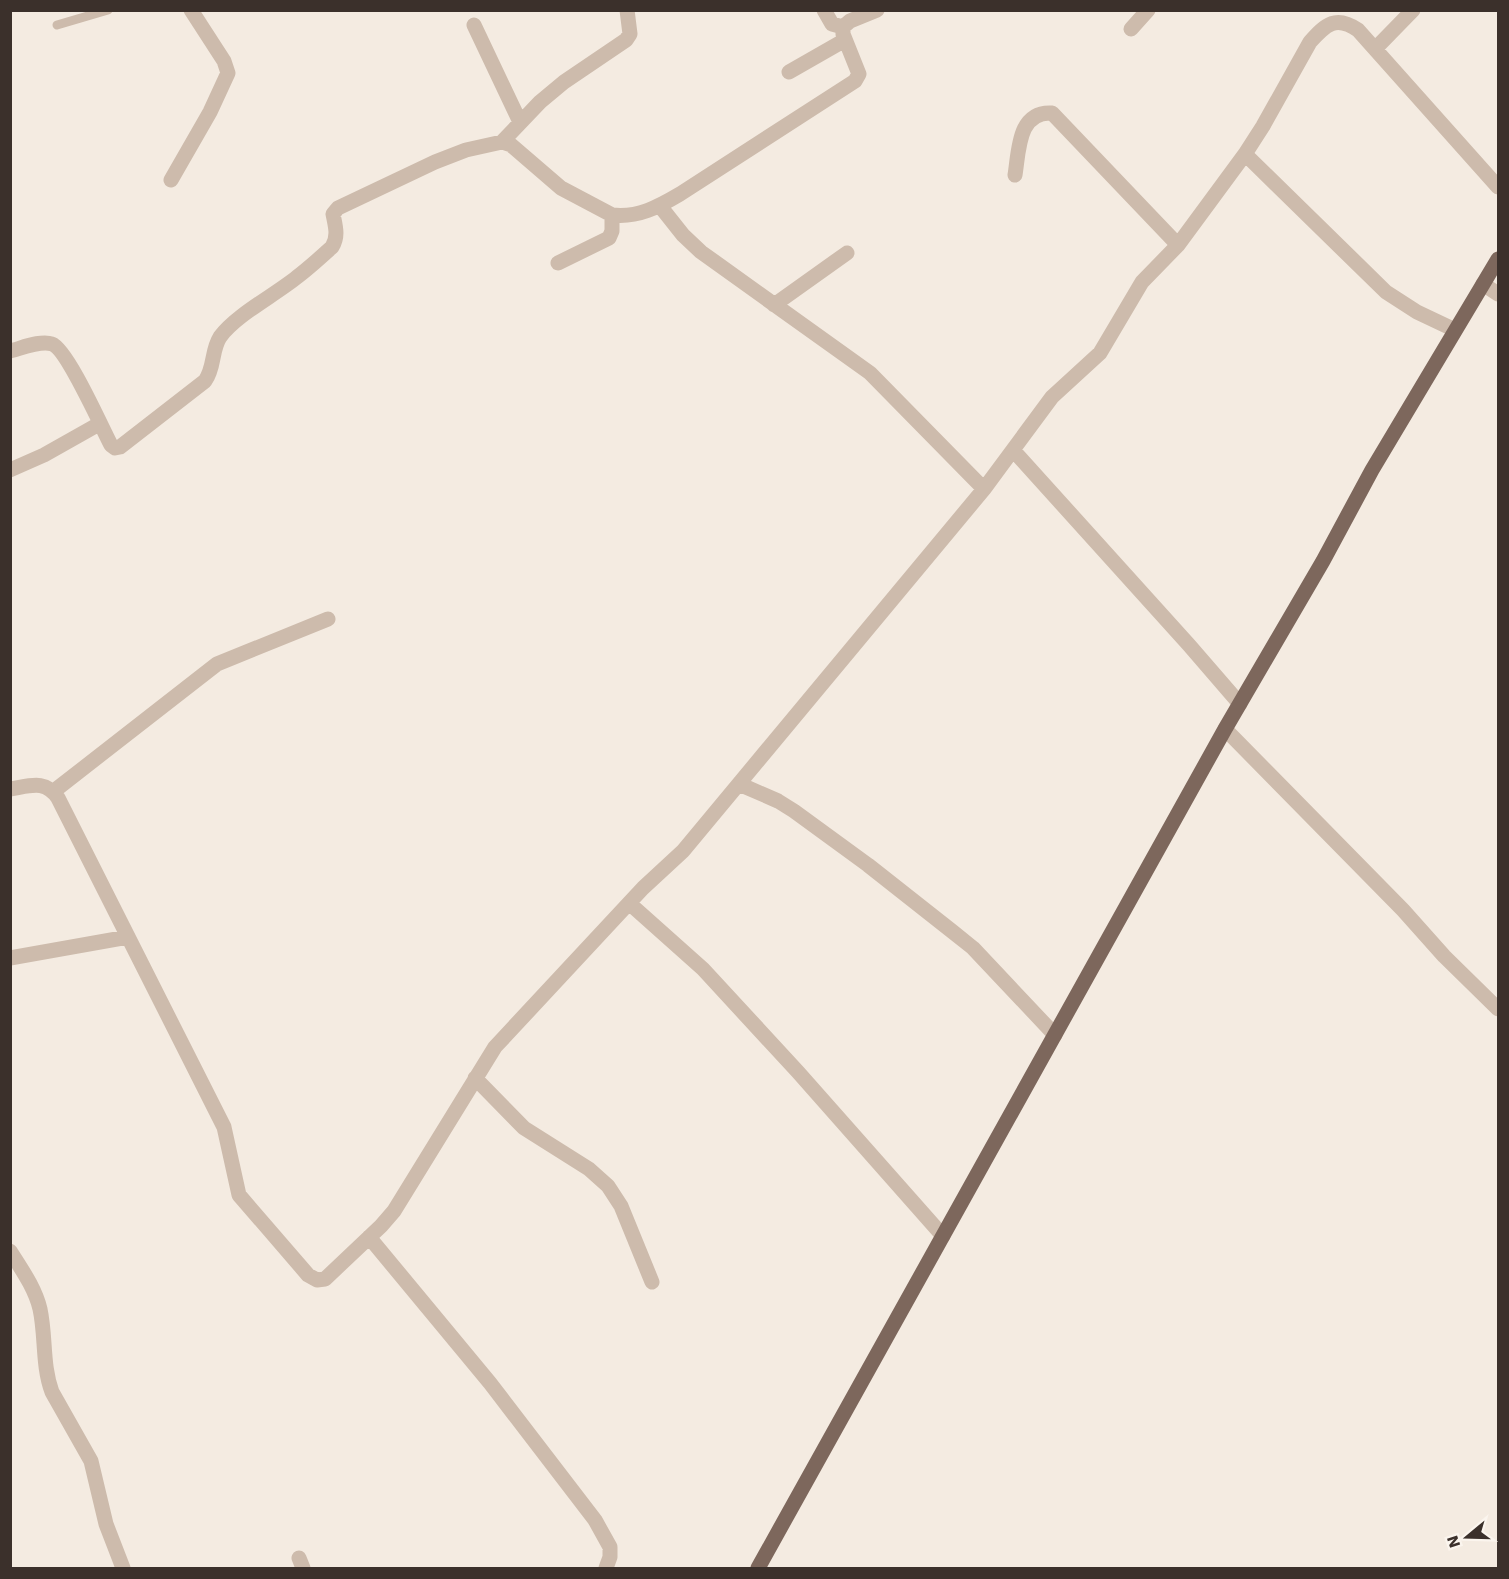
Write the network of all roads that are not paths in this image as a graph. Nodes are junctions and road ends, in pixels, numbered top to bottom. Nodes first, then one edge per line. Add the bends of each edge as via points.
1 (108, 10) edge
2 (191, 10) edge
3 (627, 10) edge
4 (824, 10) edge
5 (877, 10) edge
6 (1148, 10) edge
7 (1413, 10) edge
8 (57, 25) dead end
9 (474, 25) dead end
10 (1131, 29) dead end
11 (844, 34) junction
12 (1375, 49) junction
13 (789, 72) dead end
14 (520, 122) junction
15 (502, 142) junction
16 (1245, 154) junction
17 (1015, 175) dead end
18 (171, 180) dead end
19 (1498, 187) edge
20 (660, 206) junction
21 (612, 215) junction
22 (1178, 245) junction
23 (847, 253) dead end
24 (1498, 259) edge
25 (558, 262) dead end
26 (1483, 284) junction
27 (1498, 294) edge
28 (774, 304) junction
29 (1455, 330) junction
30 (10, 351) edge
31 (99, 424) junction
32 (1013, 450) junction
33 (10, 470) edge
34 (984, 489) junction
35 (328, 619) dead end
36 (1240, 704) junction
37 (1225, 729) junction
38 (739, 784) junction
39 (10, 789) edge
40 (54, 791) junction
41 (629, 903) junction
42 (129, 937) junction
43 (10, 958) edge
44 (1498, 1009) edge
45 (1055, 1035) junction
46 (475, 1078) junction
47 (944, 1236) junction
48 (369, 1237) junction
49 (10, 1251) edge
50 (652, 1282) dead end
51 (123, 1569) edge
52 (606, 1569) edge
53 (758, 1569) edge

1 - 8 lane
2 - 18 street via 228,73
3 - 14 street via 630,34 626,40 564,82
4 - 11 street
5 - 11 street via 850,21
6 - 10 street
7 - 12 street
9 - 14 street
11 - 13 street
11 - 20 street via 859,74 855,81
12 - 16 street via 1348,24 1330,23 1310,42
12 - 19 street
14 - 15 street
15 - 21 street via 511,145 561,188
15 - 31 street via 435,162 338,208 333,214 337,234 332,247 229,327 214,349 205,381 120,447 111,446
16 - 22 street
16 - 29 street via 1386,292
17 - 22 street via 1026,123 1044,112 1052,112
20 - 21 street via 633,215
20 - 28 street via 701,252
21 - 25 street via 609,238
22 - 32 street via 1142,282 1100,352 1052,397
23 - 28 street
24 - 26 main road
26 - 27 street
26 - 29 main road
28 - 34 street via 870,373
29 - 36 main road
30 - 31 street via 46,343 56,346 68,361
31 - 33 street
32 - 34 street
32 - 36 street
34 - 38 street
35 - 40 street via 217,664
36 - 37 main road
37 - 44 street
37 - 45 main road
38 - 41 street via 684,851
38 - 45 street via 794,811 953,932
39 - 40 street via 41,785
40 - 42 street
41 - 46 street via 507,1033
41 - 47 street via 703,969
42 - 43 street
42 - 48 street via 224,1127 243,1200 308,1275 317,1280 325,1278
45 - 47 main road
46 - 48 street via 394,1211
46 - 50 street via 524,1128 590,1169 608,1186 621,1206
47 - 53 main road
48 - 52 street via 490,1383 595,1520 610,1547
49 - 51 street via 36,1295 48,1382 91,1461 106,1524

